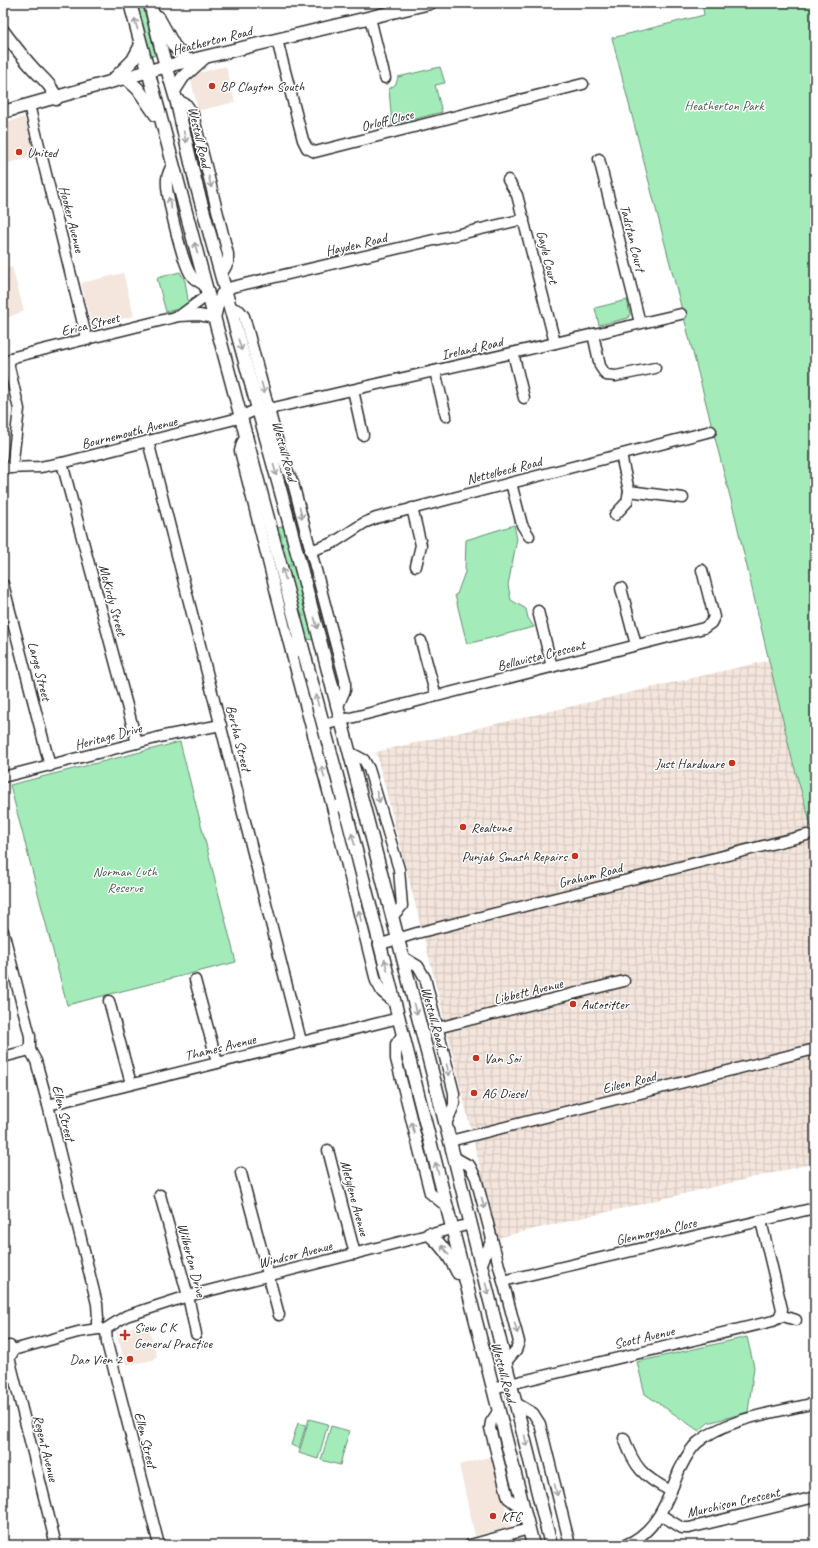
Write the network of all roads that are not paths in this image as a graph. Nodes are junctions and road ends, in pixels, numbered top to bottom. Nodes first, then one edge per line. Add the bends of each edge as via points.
1 (130, 3) edge
2 (430, 3) edge
3 (150, 4) edge
4 (370, 18) junction
5 (3, 31) edge
6 (277, 40) junction
7 (141, 45) junction
8 (206, 56) junction
9 (188, 61) junction
10 (167, 66) junction
11 (148, 72) junction
12 (126, 78) junction
13 (385, 78) dead end
14 (111, 82) junction
15 (583, 84) dead end
16 (175, 95) junction
17 (52, 100) junction
18 (29, 105) junction
19 (3, 112) edge
20 (163, 125) junction
21 (599, 159) dead end
22 (508, 180) dead end
23 (524, 219) junction
24 (225, 290) junction
25 (207, 291) junction
26 (681, 314) dead end
27 (179, 316) junction
28 (215, 318) junction
29 (640, 323) junction
30 (593, 334) junction
31 (87, 340) junction
32 (555, 343) junction
33 (513, 353) junction
34 (655, 368) dead end
35 (435, 371) junction
36 (353, 390) junction
37 (524, 398) dead end
38 (263, 409) junction
39 (446, 416) dead end
40 (242, 417) junction
41 (711, 431) dead end
42 (247, 435) junction
43 (363, 435) dead end
44 (148, 441) junction
45 (621, 455) junction
46 (62, 463) junction
47 (7, 468) edge
48 (511, 483) junction
49 (629, 491) junction
50 (683, 498) dead end
51 (412, 508) junction
52 (615, 516) dead end
53 (529, 536) dead end
54 (310, 551) junction
55 (416, 566) dead end
56 (702, 570) dead end
57 (318, 581) junction
58 (3, 584) edge
59 (622, 588) dead end
60 (310, 603) junction
61 (538, 611) dead end
62 (288, 640) junction
63 (421, 641) dead end
64 (636, 645) junction
65 (305, 655) junction
66 (552, 667) junction
67 (436, 696) junction
68 (338, 706) junction
69 (341, 720) junction
70 (221, 725) junction
71 (323, 725) junction
72 (137, 743) junction
73 (350, 752) junction
74 (50, 766) junction
75 (355, 771) junction
76 (337, 776) junction
77 (3, 777) edge
78 (343, 802) junction
79 (333, 810) junction
80 (807, 835) dead end
81 (392, 917) junction
82 (3, 931) edge
83 (398, 939) junction
84 (380, 944) junction
85 (408, 960) junction
86 (195, 980) dead end
87 (624, 981) dead end
88 (109, 1001) dead end
89 (395, 1003) junction
90 (399, 1018) junction
91 (437, 1028) junction
92 (403, 1034) junction
93 (301, 1041) junction
94 (815, 1049) edge
95 (30, 1050) junction
96 (3, 1057) edge
97 (217, 1062) junction
98 (131, 1084) junction
99 (48, 1105) junction
100 (446, 1124) junction
101 (450, 1141) junction
102 (328, 1150) dead end
103 (454, 1158) junction
104 (241, 1173) dead end
105 (160, 1194) dead end
106 (446, 1206) junction
107 (815, 1208) edge
108 (760, 1221) junction
109 (471, 1224) junction
110 (452, 1228) junction
111 (429, 1234) junction
112 (492, 1239) junction
113 (355, 1254) junction
114 (481, 1266) junction
115 (268, 1276) junction
116 (503, 1281) junction
117 (468, 1294) junction
118 (188, 1296) junction
119 (279, 1315) dead end
120 (780, 1315) junction
121 (796, 1320) dead end
122 (102, 1324) junction
123 (196, 1334) dead end
124 (6, 1349) edge
125 (505, 1363) junction
126 (511, 1383) junction
127 (494, 1388) junction
128 (516, 1403) junction
129 (815, 1403) edge
130 (499, 1410) junction
131 (624, 1438) dead end
132 (671, 1491) junction
133 (815, 1497) edge
134 (525, 1511) junction
135 (661, 1515) junction
136 (529, 1529) junction
137 (56, 1545) edge
138 (159, 1545) edge
139 (470, 1545) edge
140 (533, 1545) edge
141 (551, 1545) edge
142 (570, 1545) edge
143 (625, 1545) edge

7 -> 1 main road, Westall Road
2 - 4 main road, Heatherton Road
3 - 9 main road via 174,46
3 - 10 main road, Westall Road
4 - 6 main road, Heatherton Road
4 - 13 street
5 - 17 main road via 32,68
6 - 8 main road, Heatherton Road
6 - 15 street, Orloff Close via 303,140 307,148 315,152
7 - 11 main road, Westall Road
7 - 14 main road via 133,60
8 - 9 main road, Heatherton Road
8 - 16 main road via 183,77
9 - 10 main road, Heatherton Road
10 - 11 main road, Heatherton Road
10 - 16 main road, Westall Road
11 - 12 main road, Heatherton Road
11 - 20 main road, Westall Road
12 - 14 main road, Heatherton Road
12 - 20 main road via 144,97
14 - 17 main road, Heatherton Road
16 -> 24 main road, Westall Road
17 - 18 main road, Heatherton Road
18 - 19 main road, Heatherton Road
18 - 31 street, Hooker Avenue
25 -> 20 main road, Westall Road
21 - 29 street, Tadstan Court
22 - 23 street, Gayle Court via 517,195
23 - 24 street, Hayden Road
23 - 32 street, Gayle Court
24 - 28 street via 219,298
24 -> 38 main road, Westall Road
25 - 27 street, Erica Street via 196,306
25 - 28 main road, Westall Road
26 - 29 street, Ireland Road
27 - 28 street, Erica Street via 199,314
27 - 31 street, Erica Street
28 - 40 main road, Westall Road
29 - 30 street, Ireland Road
30 - 32 street, Ireland Road
30 - 34 street via 600,366 606,375 616,376
31 - 47 street, Erica Street via 14,357 9,361 19,409
32 - 33 street, Ireland Road
33 - 35 street, Ireland Road
33 - 37 street
35 - 36 street, Ireland Road
35 - 39 street
36 - 38 street, Ireland Road
36 - 43 street
38 - 40 street, Bournemouth Avenue
38 -> 54 street, Westall Road via 293,483
38 -> 60 main road, Westall Road
40 - 42 main road, Westall Road
40 - 44 street, Bournemouth Avenue
41 - 45 street, Nettelbeck Road
42 - 62 street via 242,443 241,454
65 -> 42 main road, Westall Road
44 - 46 street, Bournemouth Avenue
44 - 70 street, Bertha Street
45 - 48 street, Nettelbeck Road
45 - 49 street
46 - 47 street, Bournemouth Avenue
46 - 72 street, McKirdy Street
48 - 51 street, Nettelbeck Road
48 - 53 street via 522,525
49 - 50 street
49 - 52 street via 626,502
51 - 54 street, Nettelbeck Road via 370,520 333,543
51 - 55 street via 421,545
54 - 57 street, Westall Road
56 - 64 street, Bellavista Crescent via 713,614 711,623 704,628
57 - 60 street via 318,587
57 - 68 street, Westall Road via 345,684
58 - 74 street, Large Street
59 - 64 street
60 -> 68 main road, Westall Road
61 - 66 street
62 - 65 street
79 -> 62 street
63 - 67 street
64 - 66 street, Bellavista Crescent
71 -> 65 main road, Westall Road
66 - 67 street, Bellavista Crescent
67 - 69 street, Bellavista Crescent
68 - 69 main road, Westall Road
69 - 71 street, Bellavista Crescent
69 - 73 main road, Westall Road
70 - 72 street, Heritage Drive
70 - 93 street, Bertha Street
71 - 76 main road, Westall Road
72 - 74 street, Heritage Drive
73 - 75 main road, Westall Road
73 -> 81 street via 364,760 369,769 399,868 402,906
74 - 77 street, Heritage Drive
75 - 76 main road
75 - 81 main road, Westall Road
76 - 78 main road, Westall Road
78 - 79 street
84 -> 78 main road, Westall Road
89 -> 79 street via 382,992 376,981
80 - 83 street, Graham Road via 417,932
81 - 83 main road, Westall Road
82 - 95 street, Ellen Street via 30,1036
83 - 84 street, Graham Road
83 - 85 main road, Westall Road
89 -> 84 main road, Westall Road
85 - 91 street, Westall Road via 418,966 425,978
85 -> 100 main road, Westall Road
86 - 97 street
87 - 91 street, Libbett Avenue
88 - 98 street
89 - 90 main road, Westall Road
90 - 92 main road, Westall Road
90 - 93 street, Thames Avenue
91 -> 100 street, Westall Road via 454,1093 454,1105
106 -> 92 main road, Westall Road
106 -> 92 street via 430,1193 396,1059 396,1044
93 - 97 street, Thames Avenue
94 - 101 street, Eileen Road
95 - 96 street
95 - 99 street, Ellen Street via 36,1061
97 - 98 street, Thames Avenue
98 - 99 street, Thames Avenue
99 - 122 street, Ellen Street
100 - 101 main road, Westall Road
101 - 103 main road, Westall Road
102 - 113 street, Metylene Avenue
103 - 109 main road, Westall Road
103 -> 112 street, Westall Road via 470,1166 476,1178
104 - 115 street
105 - 118 street, Wilberton Drive
106 - 110 main road, Westall Road
107 - 108 street, Glenmorgan Close
108 - 116 street, Glenmorgan Close
108 - 120 street via 782,1309
109 - 110 street, Windsor Avenue
109 - 114 main road, Westall Road
110 - 111 street, Windsor Avenue
110 - 117 main road, Westall Road
111 - 113 street, Windsor Avenue
117 -> 111 main road via 449,1254
112 - 114 street
112 - 116 street, Westall Road
113 - 115 street, Windsor Avenue
114 -> 125 main road, Westall Road
115 - 118 street, Windsor Avenue
115 - 119 street
116 -> 125 street, Westall Road via 519,1342
117 - 127 main road, Westall Road
118 - 122 street, Windsor Avenue
118 - 123 street, Wilberton Drive
120 - 121 street
120 - 126 street, Scott Avenue via 773,1321
122 - 124 street, Windsor Avenue
122 - 138 street, Ellen Street
124 - 137 street, Regent Avenue
125 - 126 main road, Westall Road
126 - 127 street, Scott Avenue
126 - 128 main road, Westall Road
127 - 130 main road, Westall Road
128 -> 141 main road, Westall Road
128 -> 142 street, Westall Road via 533,1413 540,1424
129 - 132 street via 733,1423 713,1431 696,1444 684,1459
130 - 134 main road, Westall Road
130 - 134 street via 490,1428 508,1498
131 - 132 street via 630,1455 644,1475
132 - 135 street
133 - 135 street, Murchison Crescent via 689,1528 682,1528
134 - 136 main road, Westall Road
135 - 143 street via 650,1528
136 - 139 street
136 - 140 main road, Westall Road

